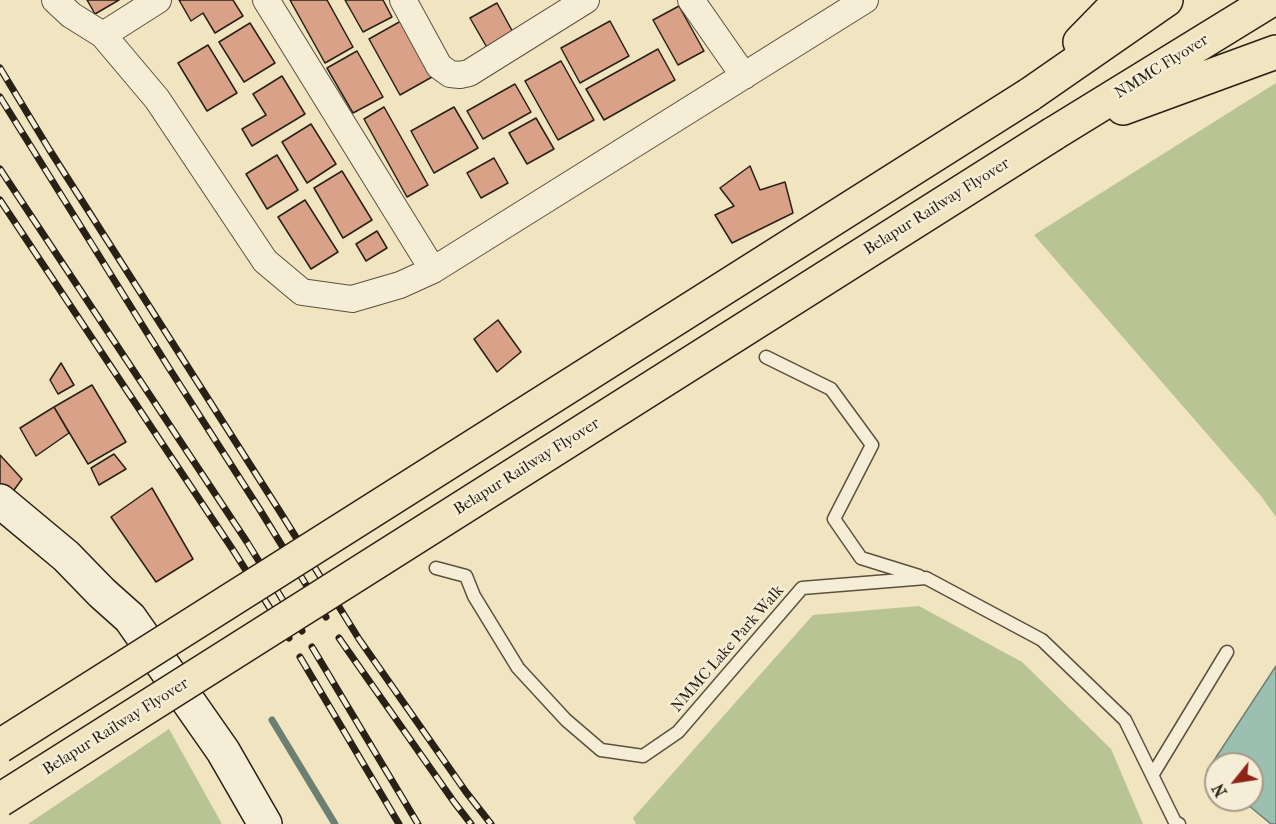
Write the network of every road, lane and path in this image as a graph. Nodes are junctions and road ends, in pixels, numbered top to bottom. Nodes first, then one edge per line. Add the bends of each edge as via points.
1 (55, 0) edge
2 (158, 0) edge
3 (266, 0) edge
4 (403, 0) edge
5 (586, 0) edge
6 (691, 0) edge
7 (865, 0) edge
8 (1121, 0) edge
9 (1167, 0) edge
10 (1271, 0) edge
11 (103, 35) junction
12 (1276, 52) edge
13 (744, 76) junction
14 (1029, 95) junction
15 (1053, 134) junction
16 (433, 270) junction
17 (766, 357) dead end
18 (0, 501) edge
19 (436, 568) dead end
20 (926, 578) junction
21 (1227, 652) dead end
22 (0, 746) edge
23 (1153, 774) junction
24 (0, 800) edge
25 (265, 824) edge
26 (1179, 824) edge

1 - 11 street
2 - 11 street
3 - 16 street
4 - 5 street via 439,66 450,74 460,75
6 - 13 street
7 - 13 street
8 - 14 highway
9 - 14 highway
10 - 15 highway, NMMC Flyover
11 - 16 street via 157,99 265,261 302,292 352,299
12 - 15 highway
13 - 16 street
14 - 22 highway, bridge
15 - 24 highway, Belapur Railway Flyover, bridge
17 - 20 lane via 831,389 872,445 834,519 861,558
18 - 25 street via 66,556 130,618 223,752
19 - 20 lane, NMMC Lake Park Walk via 466,576 518,668 566,720 601,750 643,756 678,732 802,588
20 - 23 lane via 1042,640 1125,720
21 - 23 lane
23 - 26 lane

